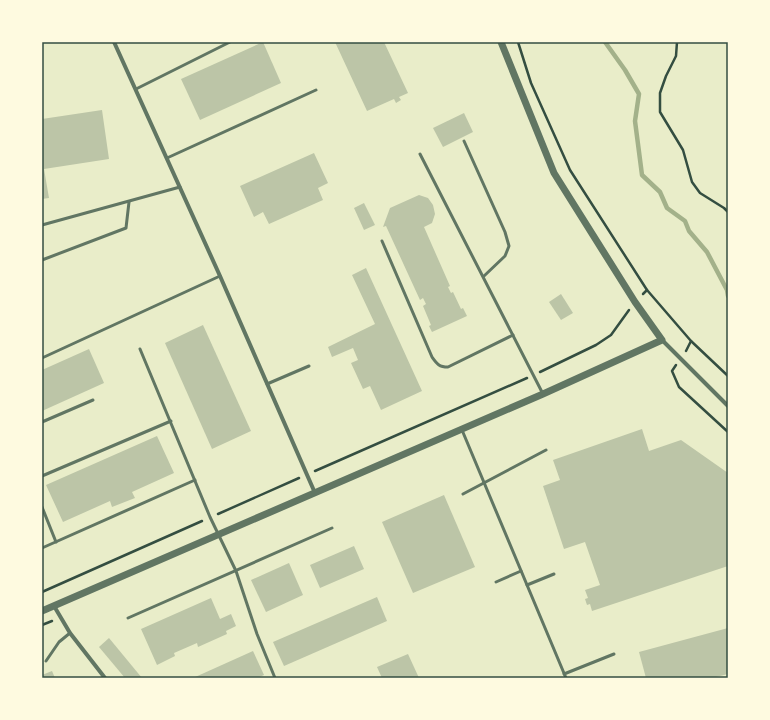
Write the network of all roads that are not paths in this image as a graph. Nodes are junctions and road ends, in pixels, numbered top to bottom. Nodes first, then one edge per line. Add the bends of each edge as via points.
1 (114, 42) edge
2 (230, 42) edge
3 (501, 42) edge
4 (136, 89) junction
5 (316, 90) dead end
6 (464, 141) dead end
7 (420, 154) dead end
8 (167, 158) junction
9 (180, 187) junction
10 (129, 202) junction
11 (42, 226) edge
12 (382, 241) dead end
13 (42, 260) edge
14 (220, 276) junction
15 (484, 276) junction
16 (513, 335) junction
17 (662, 340) junction
18 (140, 349) dead end
19 (42, 358) edge
20 (308, 366) dead end
21 (267, 384) junction
22 (543, 394) junction
23 (92, 400) dead end
24 (728, 406) edge
25 (42, 422) edge
26 (171, 422) junction
27 (462, 428) junction
28 (546, 450) dead end
29 (42, 476) edge
30 (195, 480) junction
31 (484, 483) junction
32 (315, 493) junction
33 (463, 494) dead end
34 (42, 507) edge
35 (332, 528) dead end
36 (219, 535) junction
37 (56, 542) junction
38 (42, 548) edge
39 (236, 571) junction
40 (521, 571) junction
41 (554, 574) dead end
42 (496, 582) dead end
43 (527, 585) junction
44 (54, 606) junction
45 (42, 611) edge
46 (128, 618) dead end
47 (70, 633) junction
48 (614, 654) dead end
49 (46, 661) dead end
50 (564, 674) junction
51 (105, 678) edge
52 (275, 678) edge
53 (566, 678) edge

1 - 4 street
2 - 4 lane
3 - 17 street via 554,173 635,302
4 - 8 street
5 - 8 lane
6 - 15 lane via 505,232 508,246 504,256
7 - 15 lane
8 - 9 street
9 - 10 lane
9 - 14 street
10 - 11 lane
10 - 13 lane via 126,228
12 - 16 lane via 437,364 442,367 448,366
14 - 19 lane
14 - 21 street
15 - 16 lane
16 - 22 lane
17 - 22 street
17 - 24 street
18 - 26 lane
20 - 21 lane
21 - 32 street
22 - 27 street
23 - 25 lane
26 - 29 lane
26 - 30 lane
27 - 31 lane
27 - 32 street
28 - 31 lane
30 - 36 lane
30 - 37 lane
31 - 33 lane
31 - 40 lane
32 - 36 street
34 - 37 lane
35 - 39 lane
36 - 39 lane
36 - 44 street
37 - 38 lane
39 - 46 lane
39 - 52 lane
40 - 42 lane
40 - 43 lane
41 - 43 lane
43 - 50 lane
44 - 45 street
44 - 47 street
47 - 49 lane via 59,642
47 - 51 street
48 - 50 lane
50 - 53 lane

